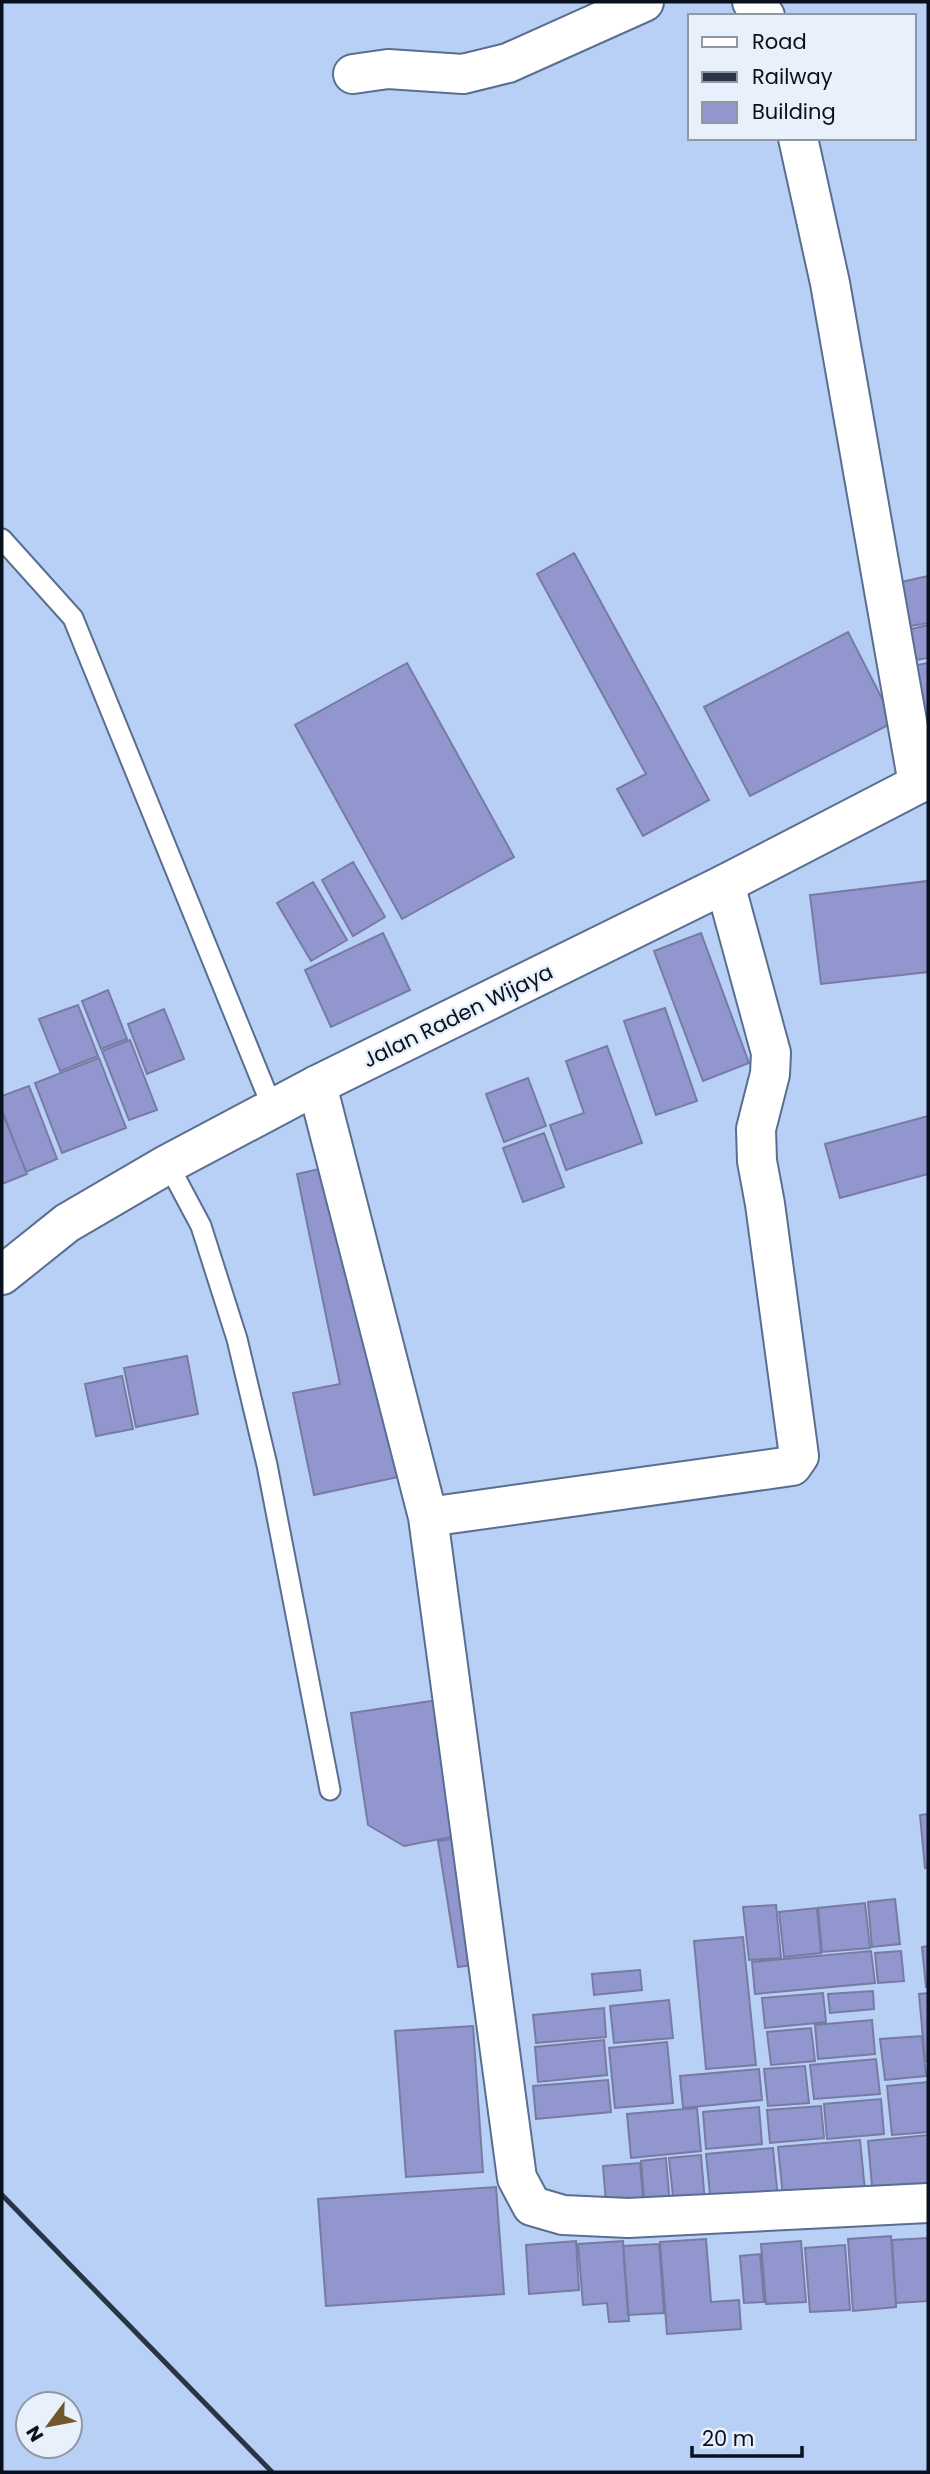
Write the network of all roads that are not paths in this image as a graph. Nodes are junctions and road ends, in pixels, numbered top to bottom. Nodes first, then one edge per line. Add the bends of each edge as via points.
1 (644, 2) edge
2 (353, 74) dead end
3 (799, 140) edge
4 (2, 539) edge
5 (923, 782) edge
6 (725, 884) junction
7 (317, 1085) junction
8 (273, 1109) junction
9 (168, 1164) junction
10 (2, 1275) edge
11 (428, 1517) junction
12 (330, 1790) dead end
13 (928, 2203) edge

1 - 2 main road via 497,66 463,74 388,69
3 - 5 main road
4 - 8 lane via 73,618
5 - 6 main road, Jalan Raden Wijaya
6 - 7 main road, Jalan Raden Wijaya
6 - 11 main road via 771,1053 756,1129 758,1161 799,1457 792,1466
7 - 8 main road, Jalan Raden Wijaya
7 - 11 main road
8 - 9 main road, Jalan Raden Wijaya
9 - 10 main road, Jalan Raden Wijaya via 67,1223
9 - 12 lane via 201,1226 236,1339 267,1465
11 - 13 main road via 517,2179 532,2206 564,2216 628,2218

